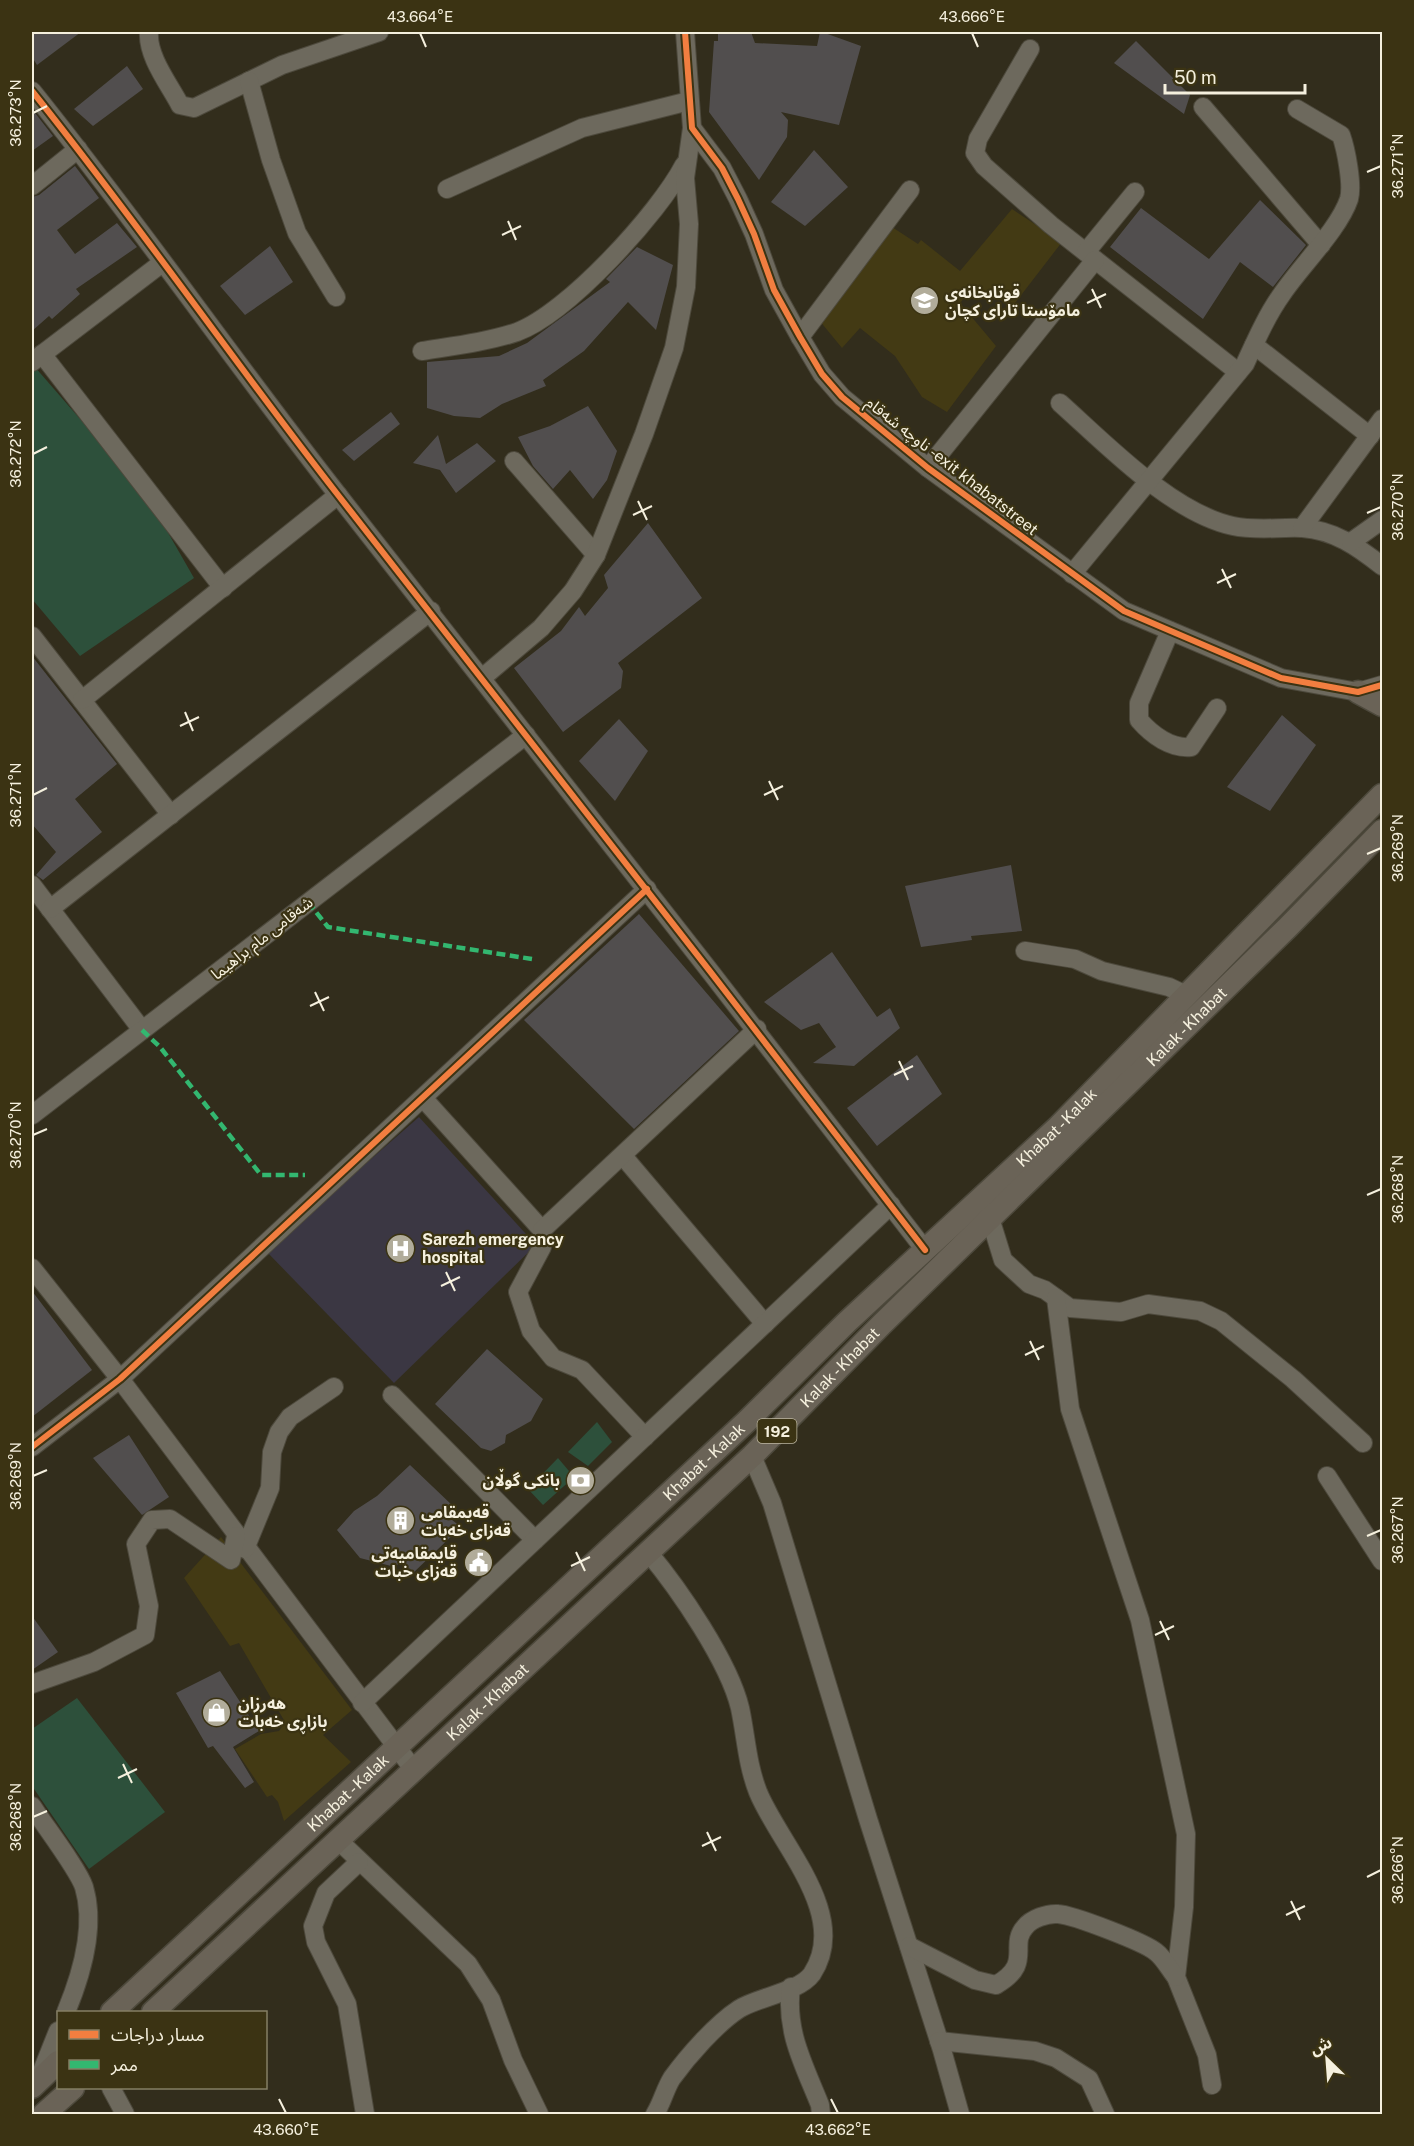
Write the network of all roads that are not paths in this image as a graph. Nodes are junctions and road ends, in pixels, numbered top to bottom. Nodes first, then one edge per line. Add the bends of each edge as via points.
1 (149, 32) edge
2 (379, 32) edge
3 (686, 32) edge
4 (1030, 49) dead end
5 (249, 81) junction
6 (32, 91) edge
7 (689, 100) junction
8 (1203, 107) dead end
9 (1297, 109) dead end
10 (692, 128) junction
11 (78, 149) junction
12 (688, 158) junction
13 (32, 186) edge
14 (447, 189) dead end
15 (910, 190) dead end
16 (1135, 192) dead end
17 (1321, 244) junction
18 (1091, 256) junction
19 (162, 263) junction
20 (336, 297) dead end
21 (800, 337) junction
22 (1254, 345) junction
23 (422, 351) dead end
24 (37, 358) edge
25 (1238, 372) junction
26 (1060, 403) dead end
27 (1383, 419) edge
28 (1370, 436) junction
29 (514, 461) dead end
30 (928, 468) junction
31 (1149, 483) junction
32 (338, 495) junction
33 (1383, 520) edge
34 (1302, 528) junction
35 (1351, 542) junction
36 (596, 555) junction
37 (1383, 566) edge
38 (1072, 574) junction
39 (223, 588) junction
40 (431, 612) junction
41 (1170, 630) junction
42 (32, 636) edge
43 (482, 678) junction
44 (1383, 685) edge
45 (1358, 692) junction
46 (82, 700) junction
47 (1383, 705) edge
48 (1217, 708) dead end
49 (526, 735) junction
50 (1383, 795) edge
51 (171, 814) junction
52 (1383, 831) edge
53 (32, 885) edge
54 (647, 889) junction
55 (50, 909) junction
56 (1024, 951) dead end
57 (1186, 995) junction
58 (757, 1029) junction
59 (142, 1030) junction
60 (423, 1098) junction
61 (32, 1115) edge
62 (623, 1156) junction
63 (891, 1205) junction
64 (990, 1218) junction
65 (542, 1230) junction
66 (925, 1250) junction
67 (32, 1268) edge
68 (1056, 1298) junction
69 (765, 1323) junction
70 (120, 1380) junction
71 (334, 1387) dead end
72 (392, 1395) dead end
73 (645, 1437) junction
74 (1363, 1443) dead end
75 (32, 1447) edge
76 (752, 1456) junction
77 (1328, 1476) dead end
78 (535, 1539) junction
79 (241, 1542) junction
80 (648, 1552) junction
81 (1383, 1560) edge
82 (32, 1684) edge
83 (362, 1703) junction
84 (397, 1749) junction
85 (414, 1770) junction
86 (32, 1806) edge
87 (338, 1840) junction
88 (359, 1862) junction
89 (909, 1946) junction
90 (1176, 1977) junction
91 (791, 1987) junction
92 (67, 2011) edge
93 (114, 2011) edge
94 (155, 2011) edge
95 (57, 2033) edge
96 (939, 2041) junction
97 (57, 2063) edge
98 (35, 2084) edge
99 (1212, 2085) dead end
100 (72, 2089) edge
101 (112, 2089) edge
102 (44, 2115) edge
103 (125, 2115) edge
104 (365, 2115) edge
105 (539, 2115) edge
106 (655, 2115) edge
107 (821, 2115) edge
108 (960, 2115) edge
109 (1105, 2115) edge

1 - 5 street via 148,40 180,105 194,108
2 - 5 street via 282,65
3 - 7 street
4 - 18 street via 978,139 975,153 984,166
5 - 20 street via 297,232
6 - 11 street
7 - 10 street
7 - 14 street via 582,128
8 - 17 street
9 - 17 street via 1341,135 1346,149 1349,198
10 - 12 street
10 - 21 street, ناوچە شەقام - exit khabatstreet via 722,168 754,234 774,290
11 - 13 street
11 - 19 street
12 - 23 street via 654,212 555,310 517,332
12 - 36 street via 688,251 681,318 644,434
15 - 21 street
16 - 18 street
17 - 22 street via 1282,293
18 - 25 street
18 - 30 street
19 - 24 street
19 - 32 street
21 - 30 street, ناوچە شەقام - exit khabatstreet via 822,374 842,397
22 - 25 street
22 - 28 street
24 - 39 street
25 - 31 street
26 - 31 street
27 - 28 street
28 - 34 street
29 - 36 street
30 - 38 street, ناوچە شەقام - exit khabatstreet
31 - 34 street via 1207,517 1233,526
31 - 38 street
32 - 39 street
32 - 40 street
33 - 35 street
34 - 35 street
35 - 37 street
36 - 43 street via 554,615
38 - 41 street, ناوچە شەقام - exit khabatstreet via 1124,611
39 - 46 street
40 - 43 street
40 - 51 street
41 - 45 street, ناوچە شەقام - exit khabatstreet via 1281,678
41 - 48 street via 1139,703 1139,720 1149,731 1179,748 1191,747
42 - 46 street
43 - 49 street
44 - 45 street, ناوچە شەقام - exit khabatstreet
45 - 47 main road
46 - 51 street
49 - 54 street
49 - 59 street, شەقامی مام براهیما
50 - 57 main road, Khabat - Kalak
51 - 55 street
52 - 64 main road, Kalak - Khabat / 192
53 - 55 street
54 - 58 street
54 - 60 street
55 - 59 street
56 - 57 street via 1075,959 1102,971
57 - 66 main road, Khabat - Kalak via 1058,1127
58 - 62 street
58 - 63 street
59 - 61 street, شەقامی مام براهیما
60 - 65 street
60 - 70 street
62 - 65 street
62 - 69 street
63 - 66 street
63 - 69 street
64 - 68 street via 1003,1260 1029,1284
64 - 76 main road, Kalak - Khabat / 192
65 - 73 street via 542,1247 518,1292 531,1331 553,1358 582,1370
66 - 84 main road, Khabat - Kalak
67 - 70 street
68 - 74 street via 1070,1308 1092,1311 1121,1312 1148,1304 1200,1311 1221,1321 1293,1379
68 - 90 street via 1070,1409 1140,1620 1186,1834 1184,1907
69 - 73 street
70 - 75 street
70 - 79 street
71 - 79 street via 290,1416 279,1432 272,1452 270,1488
72 - 78 street
73 - 78 street
76 - 80 main road, Kalak - Khabat / 192
76 - 89 street via 772,1503
77 - 81 street
78 - 83 street
79 - 82 street via 231,1560 170,1519 152,1520 136,1544 149,1606 145,1635 94,1662
79 - 83 street
80 - 85 main road, Kalak - Khabat / 192
80 - 91 street via 677,1587 722,1665 740,1707 747,1756 763,1805 792,1850 822,1920 824,1947 811,1975
83 - 84 street
84 - 85 street
84 - 93 main road, Khabat - Kalak
85 - 87 main road, Kalak - Khabat / 192
86 - 92 street via 84,1886 89,1918 79,1976
87 - 88 street
87 - 94 main road, Kalak - Khabat / 192
88 - 104 street via 326,1893 313,1926 316,1942 348,2004
88 - 105 street via 468,1964 491,2000
89 - 90 street via 975,1980 996,1984 1011,1976 1017,1965 1022,1929 1032,1920 1057,1914 1132,1938 1157,1952
89 - 96 street
90 - 99 street via 1207,2055
91 - 106 street via 739,2009 694,2051 671,2079
91 - 107 street via 788,2007 792,2034
95 - 98 street
96 - 108 street
96 - 109 street via 1035,2051 1056,2058 1089,2079
97 - 98 main road
100 - 102 main road
101 - 103 street

